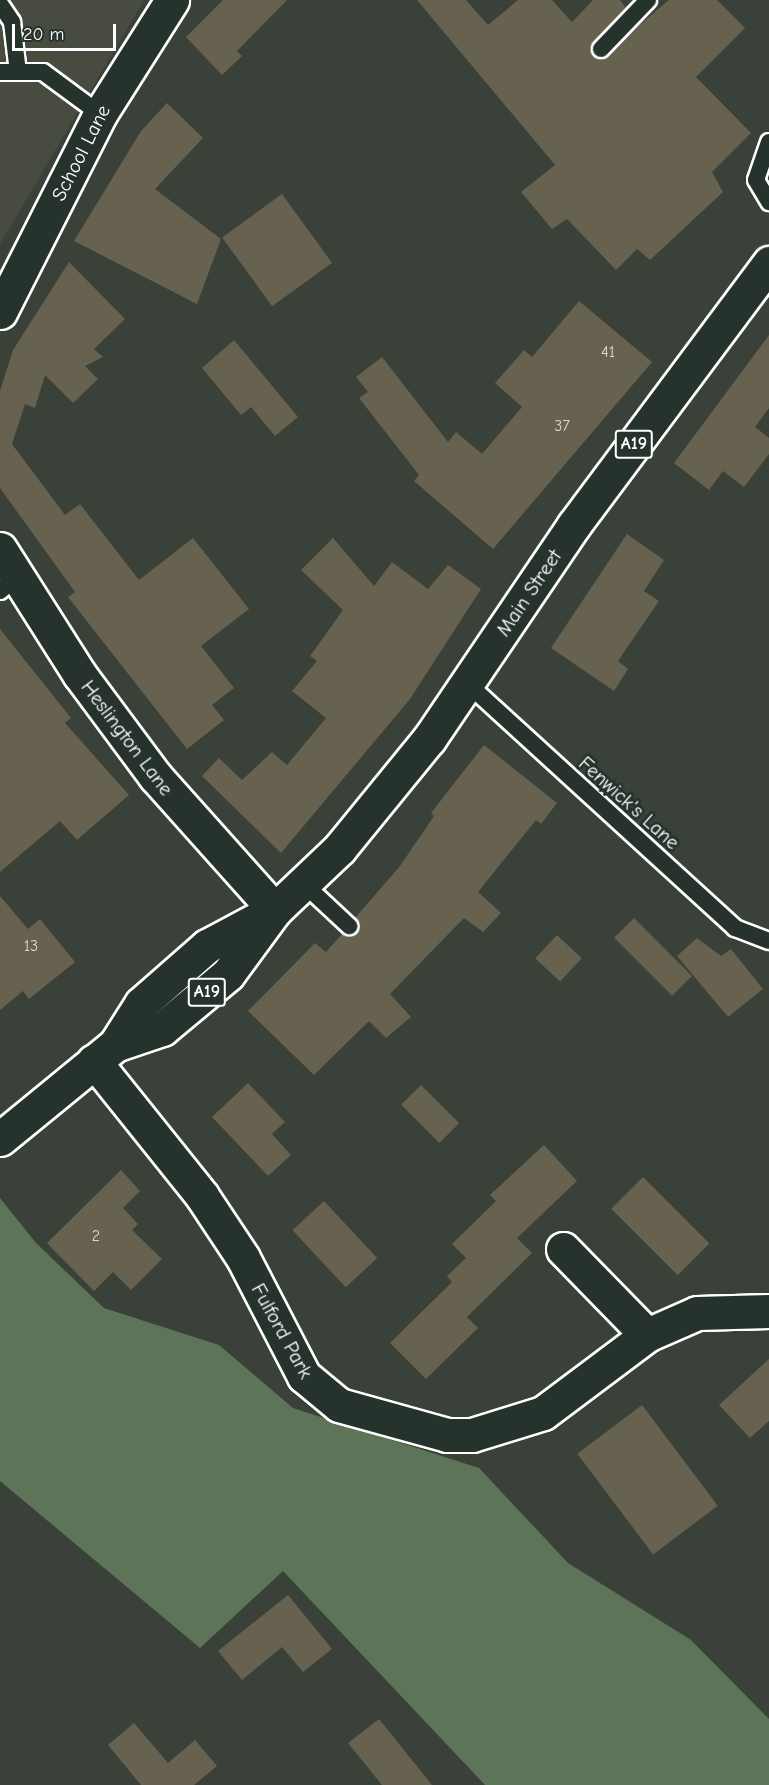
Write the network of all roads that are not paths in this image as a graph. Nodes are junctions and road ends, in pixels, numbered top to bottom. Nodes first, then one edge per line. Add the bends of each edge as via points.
1 (172, 0) edge
2 (648, 0) edge
3 (0, 4) edge
4 (601, 49) dead end
5 (0, 72) edge
6 (18, 72) junction
7 (99, 114) junction
8 (769, 142) edge
9 (769, 202) edge
10 (769, 263) edge
11 (0, 312) edge
12 (6, 572) edge
13 (468, 684) junction
14 (304, 885) junction
15 (275, 910) junction
16 (349, 926) dead end
17 (769, 941) edge
18 (104, 1053) junction
19 (0, 1139) edge
20 (563, 1249) dead end
21 (769, 1311) edge
22 (647, 1335) junction

1 - 7 street, School Lane
2 - 4 lane
3 - 6 lane via 12,22
5 - 6 lane
6 - 7 lane via 43,72
7 - 11 street, School Lane
8 - 9 lane via 756,180
10 - 13 street, Main Street / A19 via 574,525
12 - 15 street, Heslington Lane via 155,776
13 - 14 street, Main Street / A19 via 340,848
13 - 17 lane, Fenwick's Lane via 735,928
14 - 15 street, Main Street / A19
14 - 16 lane
15 - 18 street, Main Street / A19 via 207,946 141,1004
18 - 19 street, Main Street / A19
18 - 22 street, Fulford Park via 243,1258 304,1376 339,1405 447,1435 481,1433 543,1413
20 - 22 street
21 - 22 street, Fulford Park via 697,1313

